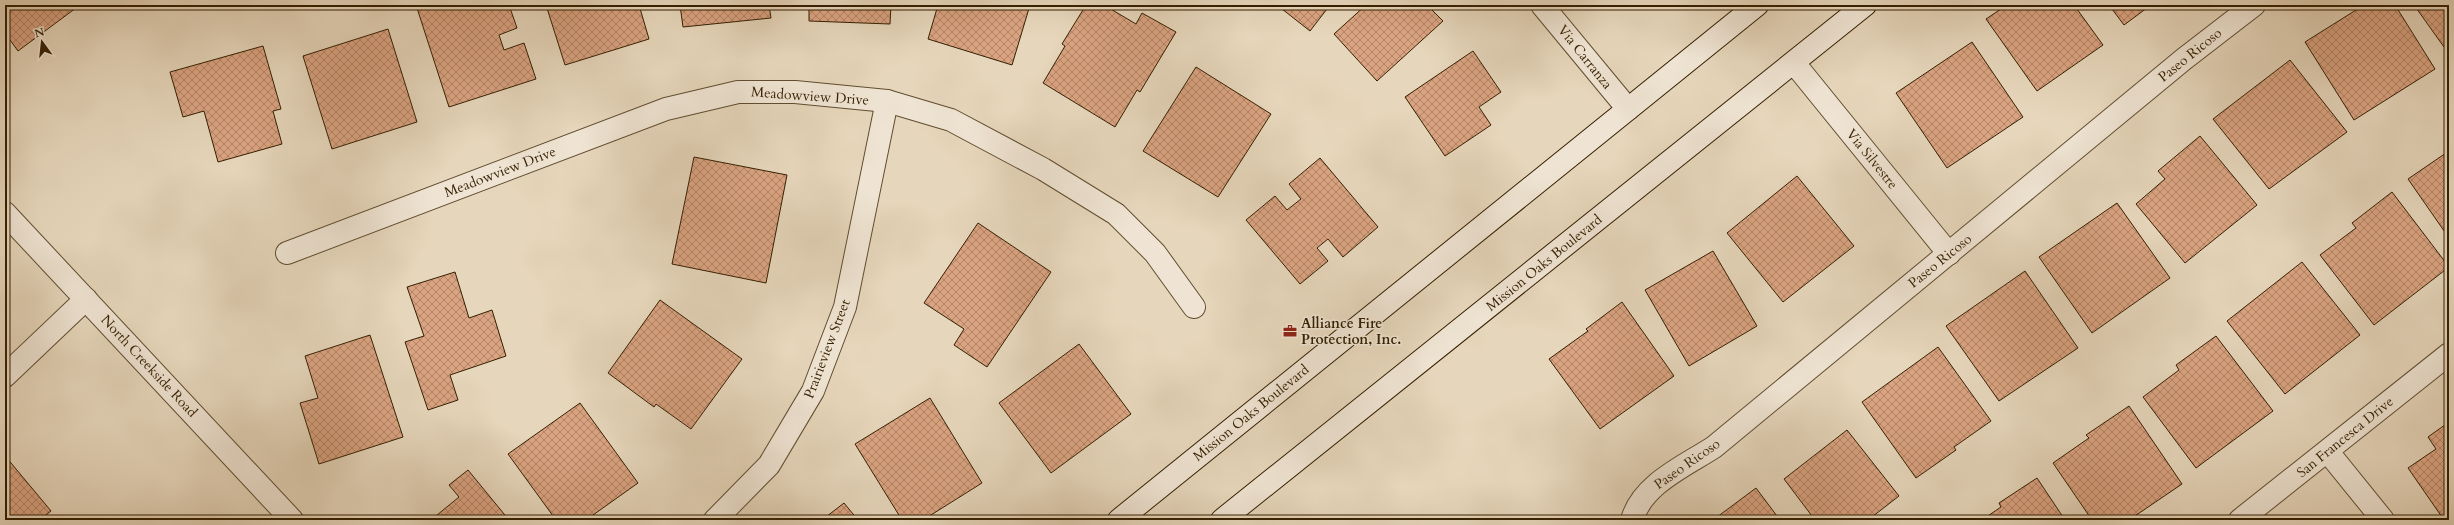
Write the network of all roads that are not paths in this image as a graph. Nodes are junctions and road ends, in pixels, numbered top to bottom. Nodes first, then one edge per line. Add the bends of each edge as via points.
1 (1542, 5) edge
2 (1757, 5) edge
3 (1865, 5) edge
4 (2254, 5) edge
5 (1794, 63) junction
6 (887, 101) junction
7 (1628, 109) junction
8 (5, 213) edge
9 (287, 253) dead end
10 (1949, 254) junction
11 (86, 299) junction
12 (1194, 307) dead end
13 (2449, 354) edge
14 (5, 376) edge
15 (2328, 452) junction
16 (292, 520) edge
17 (715, 520) edge
18 (1119, 520) edge
19 (1222, 520) edge
20 (1632, 520) edge
21 (2240, 520) edge
22 (2383, 520) edge

1 - 7 street, Via Carranza
2 - 7 street, Mission Oaks Boulevard
3 - 5 street, Mission Oaks Boulevard
4 - 10 street, Paseo Ricoso
5 - 10 street, Via Silvestre
5 - 19 street, Mission Oaks Boulevard
6 - 9 street, Meadowview Drive via 795,92 738,92 666,109
6 - 12 street, Meadowview Drive via 951,120 1044,168 1116,214 1155,253
6 - 17 street, Prairieview Street via 845,308 813,391 769,464
7 - 18 street, Mission Oaks Boulevard
8 - 11 street, North Creekside Road
10 - 20 street, Paseo Ricoso via 1714,447 1654,486 1636,506
11 - 14 street
11 - 16 street, North Creekside Road
13 - 15 street, San Francesca Drive
15 - 21 street, San Francesca Drive
15 - 22 street

